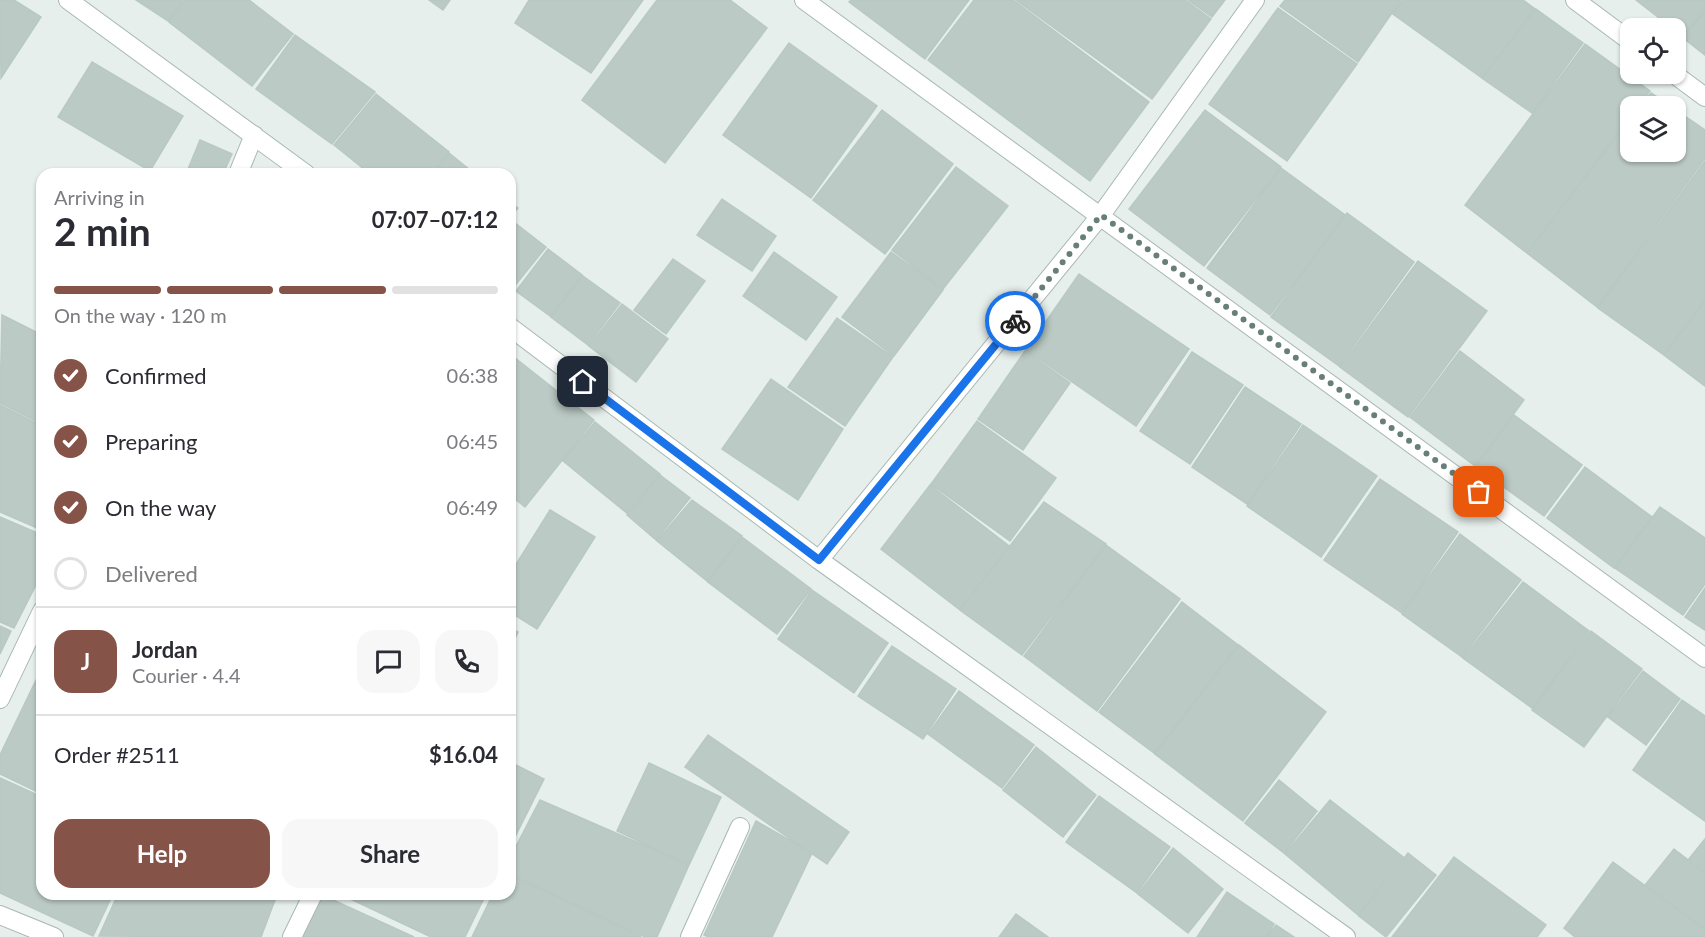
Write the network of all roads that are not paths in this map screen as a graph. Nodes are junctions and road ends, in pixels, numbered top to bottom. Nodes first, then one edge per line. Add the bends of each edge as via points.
1 (68, 0) edge
2 (804, 0) edge
3 (1255, 0) edge
4 (1575, 0) edge
5 (1620, 34) edge
6 (1686, 83) edge
7 (1705, 97) edge
8 (255, 135) junction
9 (241, 168) edge
10 (298, 168) edge
11 (1101, 215) junction
12 (516, 332) edge
13 (819, 560) junction
14 (36, 624) edge
15 (1705, 657) edge
16 (0, 699) edge
17 (740, 827) dead end
18 (310, 900) edge
19 (0, 915) edge
20 (54, 937) edge
21 (292, 937) edge
22 (690, 937) edge
23 (1346, 937) edge

1 - 8 street
2 - 11 street
3 - 11 street
4 - 5 street
6 - 7 street
8 - 9 street
8 - 10 street
11 - 13 street
11 - 15 street
12 - 13 street
13 - 23 street
14 - 16 street
17 - 22 street
18 - 21 street
19 - 20 street

